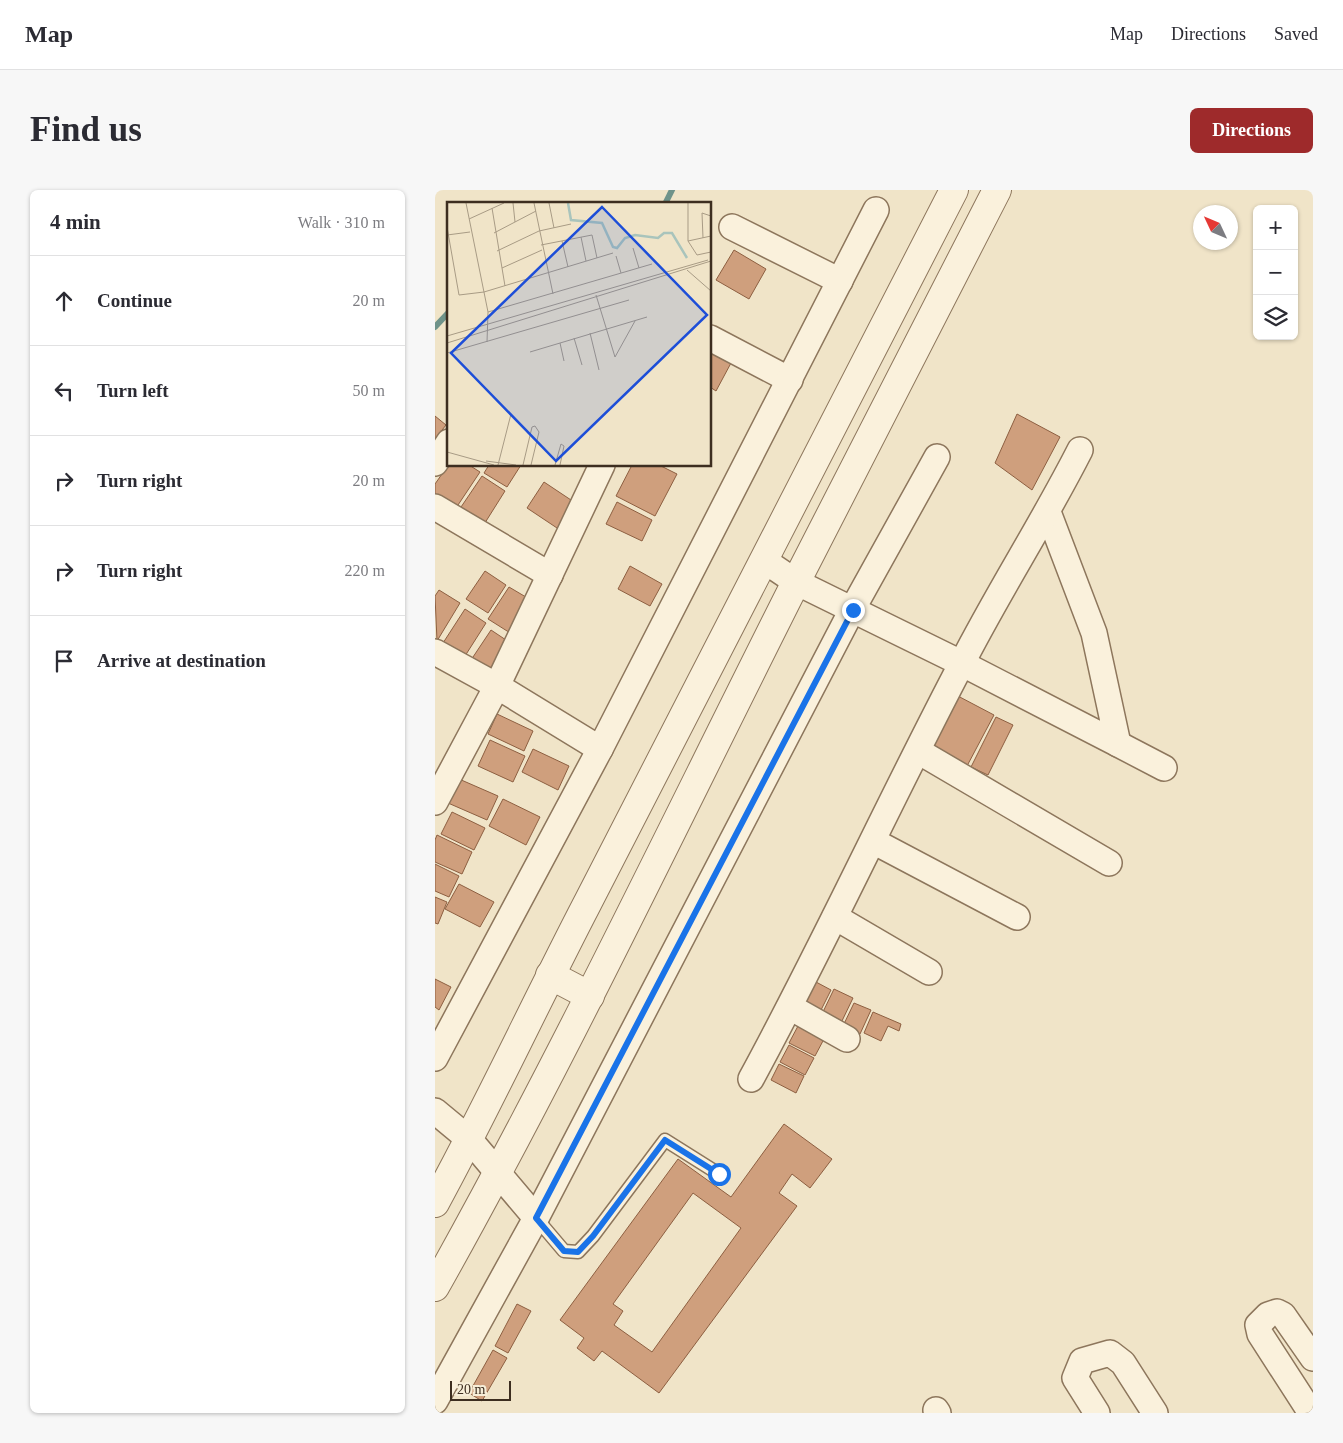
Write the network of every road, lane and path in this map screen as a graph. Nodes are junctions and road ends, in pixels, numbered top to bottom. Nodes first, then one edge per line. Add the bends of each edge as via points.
1 (954, 190) edge
2 (997, 190) edge
3 (876, 210) dead end
4 (732, 227) dead end
5 (840, 281) junction
6 (711, 339) edge
7 (790, 380) junction
8 (447, 445) edge
9 (1080, 450) dead end
10 (937, 457) dead end
11 (435, 463) edge
12 (594, 468) edge
13 (435, 507) edge
14 (1048, 512) junction
15 (765, 560) junction
16 (550, 575) junction
17 (796, 582) junction
18 (853, 610) junction
19 (435, 652) edge
20 (961, 663) junction
21 (497, 686) junction
22 (1118, 744) junction
23 (600, 749) junction
24 (918, 751) junction
25 (1164, 768) dead end
26 (435, 802) edge
27 (873, 841) junction
28 (1109, 863) dead end
29 (835, 917) junction
30 (1017, 917) dead end
31 (929, 972) dead end
32 (550, 976) junction
33 (590, 996) junction
34 (790, 1006) junction
35 (847, 1039) dead end
36 (435, 1058) edge
37 (751, 1079) dead end
38 (435, 1111) edge
39 (469, 1140) junction
40 (499, 1174) junction
41 (719, 1174) dead end
42 (435, 1203) edge
43 (536, 1218) junction
44 (435, 1288) edge
45 (1313, 1358) edge
46 (435, 1401) edge
47 (1097, 1413) edge
48 (1155, 1413) edge
49 (1311, 1413) edge

1 - 15 street
2 - 17 street
3 - 5 street
4 - 5 street
5 - 7 street
6 - 7 street
7 - 23 street
8 - 11 street
9 - 14 street
10 - 18 street
12 - 16 street
13 - 16 street
14 - 20 street
14 - 22 street via 1094,633
15 - 17 street
15 - 32 street
16 - 21 street
17 - 18 street
17 - 33 street
18 - 20 street
18 - 43 street
19 - 21 street
20 - 22 street
20 - 24 street
21 - 23 street
21 - 26 street
22 - 25 street
23 - 36 street
24 - 27 street
24 - 28 street
27 - 29 street
27 - 30 street
29 - 31 street
29 - 34 street
32 - 33 street
32 - 39 street
33 - 40 street
34 - 35 street
34 - 37 street
38 - 39 street
39 - 40 street
39 - 42 street
40 - 43 street
40 - 44 street
41 - 43 lane via 665,1140 578,1252 564,1251
43 - 46 street
45 - 49 street via 1283,1315 1277,1312 1268,1315 1258,1325 1260,1334
47 - 48 street via 1075,1378 1082,1361 1110,1353 1123,1363

